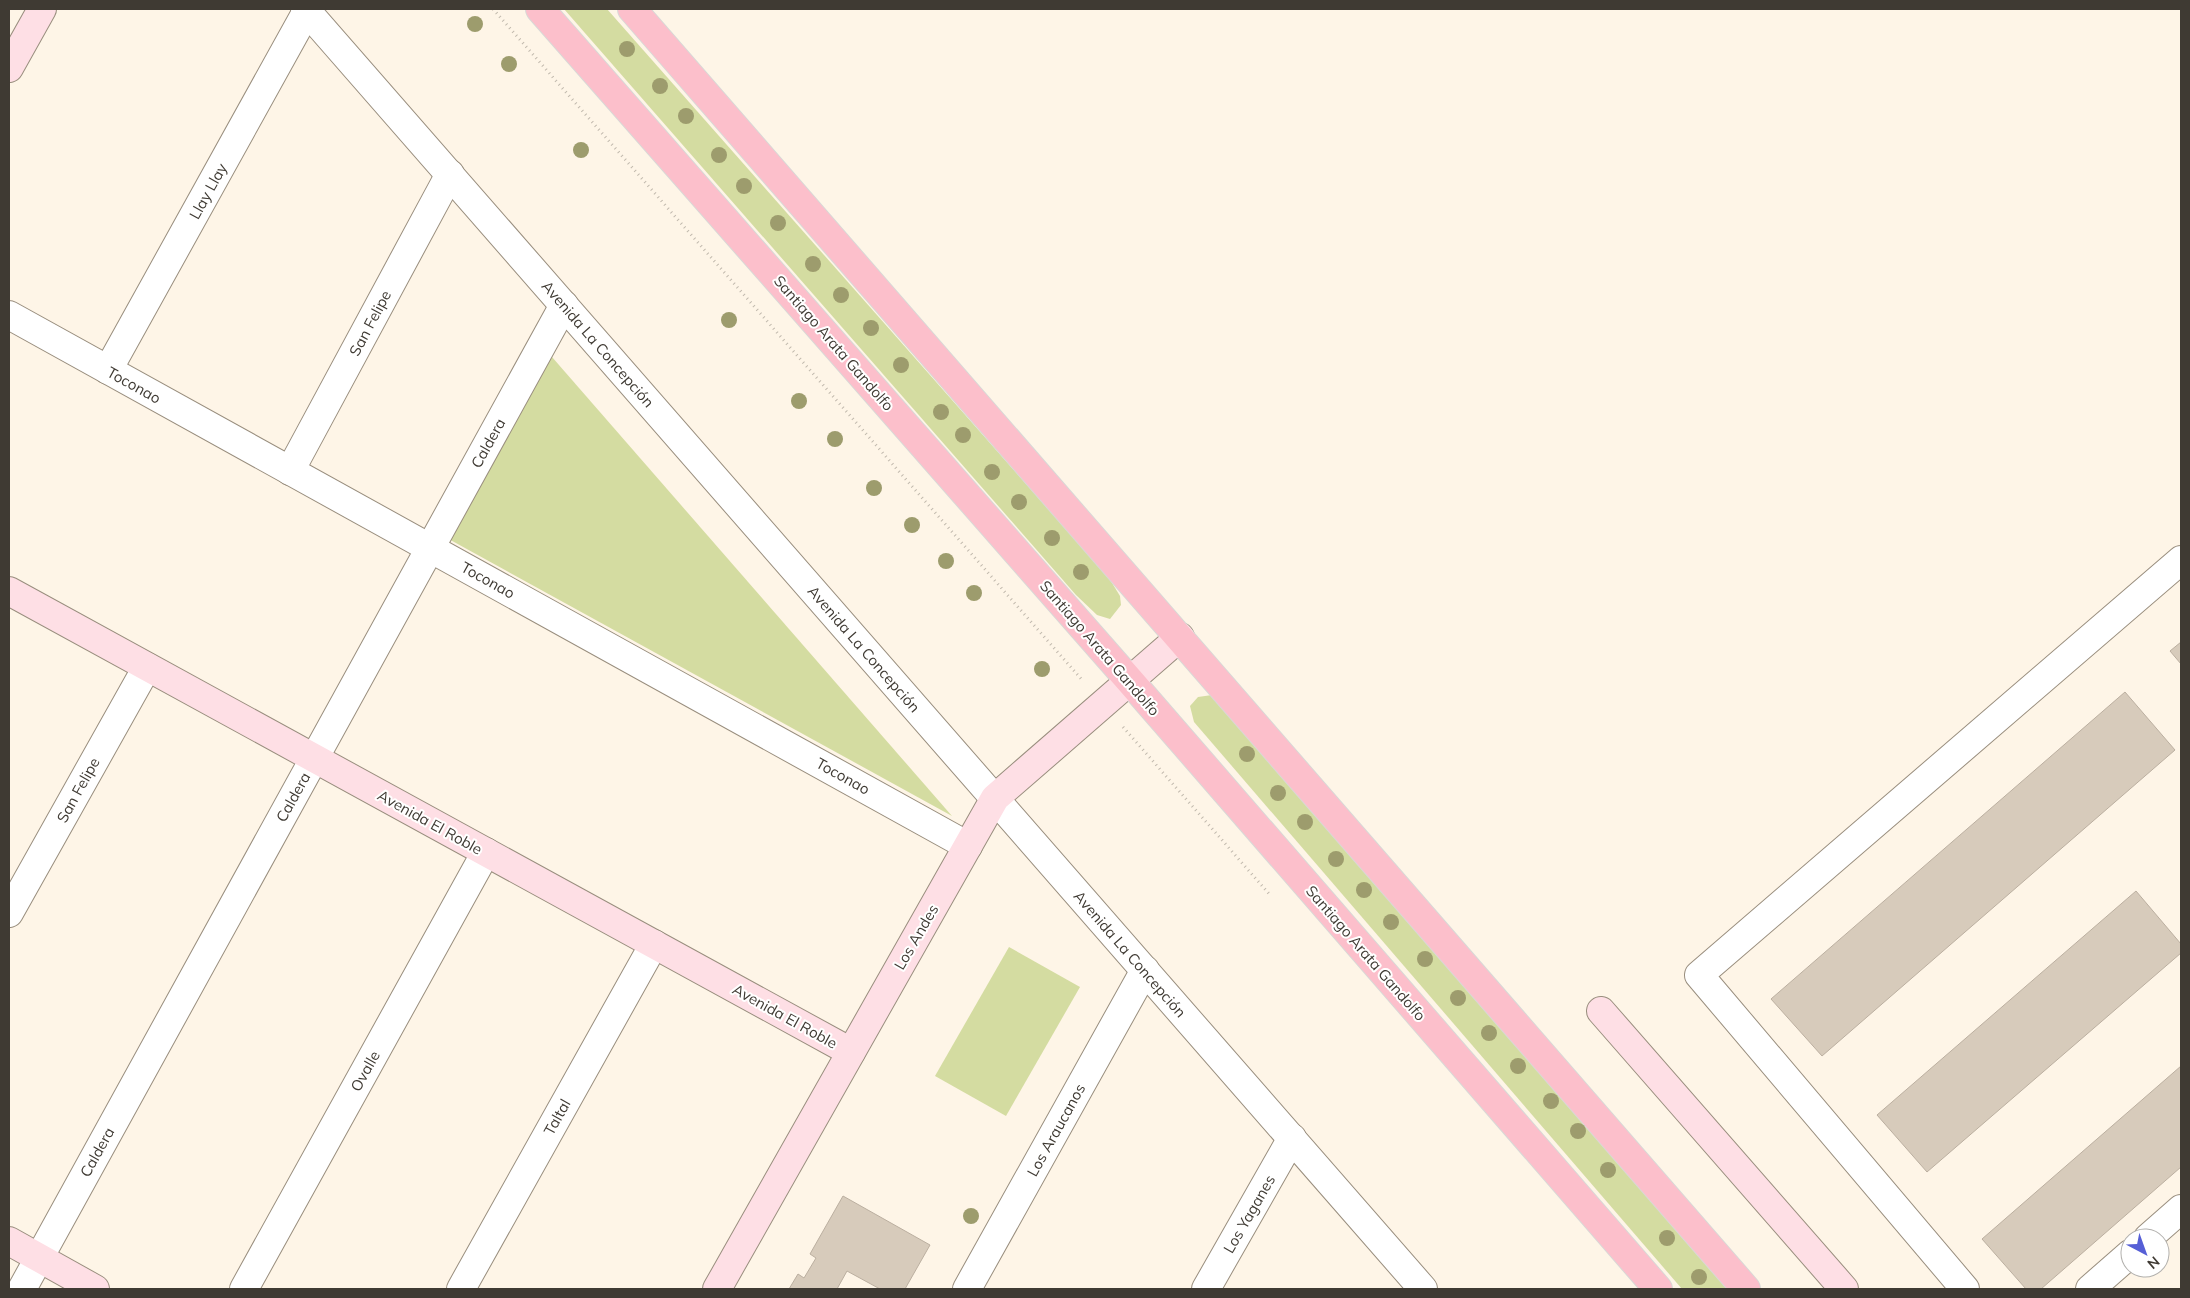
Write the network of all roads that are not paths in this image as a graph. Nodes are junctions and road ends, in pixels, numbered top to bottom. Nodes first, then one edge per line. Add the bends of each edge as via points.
1 (42, 9) edge
2 (540, 9) edge
3 (632, 9) edge
4 (306, 10) edge
5 (9, 68) edge
6 (450, 174) junction
7 (564, 305) junction
8 (9, 315) edge
9 (108, 370) junction
10 (290, 471) junction
11 (430, 548) junction
12 (2181, 560) edge
13 (9, 591) edge
14 (1180, 638) junction
15 (147, 667) junction
16 (1130, 681) junction
17 (314, 758) junction
18 (995, 798) junction
19 (968, 846) junction
20 (486, 852) junction
21 (9, 913) edge
22 (654, 944) junction
23 (1145, 970) junction
24 (1601, 1011) dead end
25 (851, 1052) junction
26 (1292, 1138) junction
27 (2181, 1209) edge
28 (2159, 1228) edge
29 (9, 1241) edge
30 (39, 1258) junction
31 (2120, 1263) edge
32 (22, 1289) edge
33 (95, 1289) edge
34 (244, 1289) edge
35 (460, 1289) edge
36 (717, 1289) edge
37 (967, 1289) edge
38 (1206, 1289) edge
39 (1423, 1289) edge
40 (1658, 1289) edge
41 (1746, 1289) edge
42 (1844, 1289) edge
43 (1965, 1289) edge
44 (2090, 1289) edge

1 - 5 street
2 - 16 main road, Santiago Arata Gandolfo
3 - 14 main road
4 - 6 street, Avenida La Concepción
4 - 9 street, Llay Llay
6 - 7 street, Avenida La Concepción
6 - 10 street, San Felipe
7 - 11 street, Caldera
7 - 18 street, Avenida La Concepción
8 - 9 street, Toconao
9 - 10 street, Toconao
10 - 11 street, Toconao
11 - 17 street, Caldera
11 - 19 street, Toconao
12 - 43 street via 1700,975
13 - 15 street, Avenida El Roble
14 - 16 street, Los Andes
14 - 41 main road
15 - 17 street, Avenida El Roble
15 - 21 street, San Felipe
16 - 18 street, Los Andes
16 - 40 main road, Santiago Arata Gandolfo
17 - 20 street, Avenida El Roble
17 - 30 street, Caldera
18 - 19 street, Los Andes
18 - 23 street, Avenida La Concepción
19 - 25 street, Los Andes
20 - 22 street, Avenida El Roble
20 - 34 street, Ovalle
22 - 25 street, Avenida El Roble
22 - 35 street, Taltal
23 - 26 street, Avenida La Concepción
23 - 37 street, Los Araucanos
24 - 42 street
25 - 36 street, Los Andes
26 - 38 street, Los Yaganes
26 - 39 street, Avenida La Concepción
27 - 28 street
29 - 30 street
30 - 32 street, Caldera
30 - 33 street
31 - 44 street

